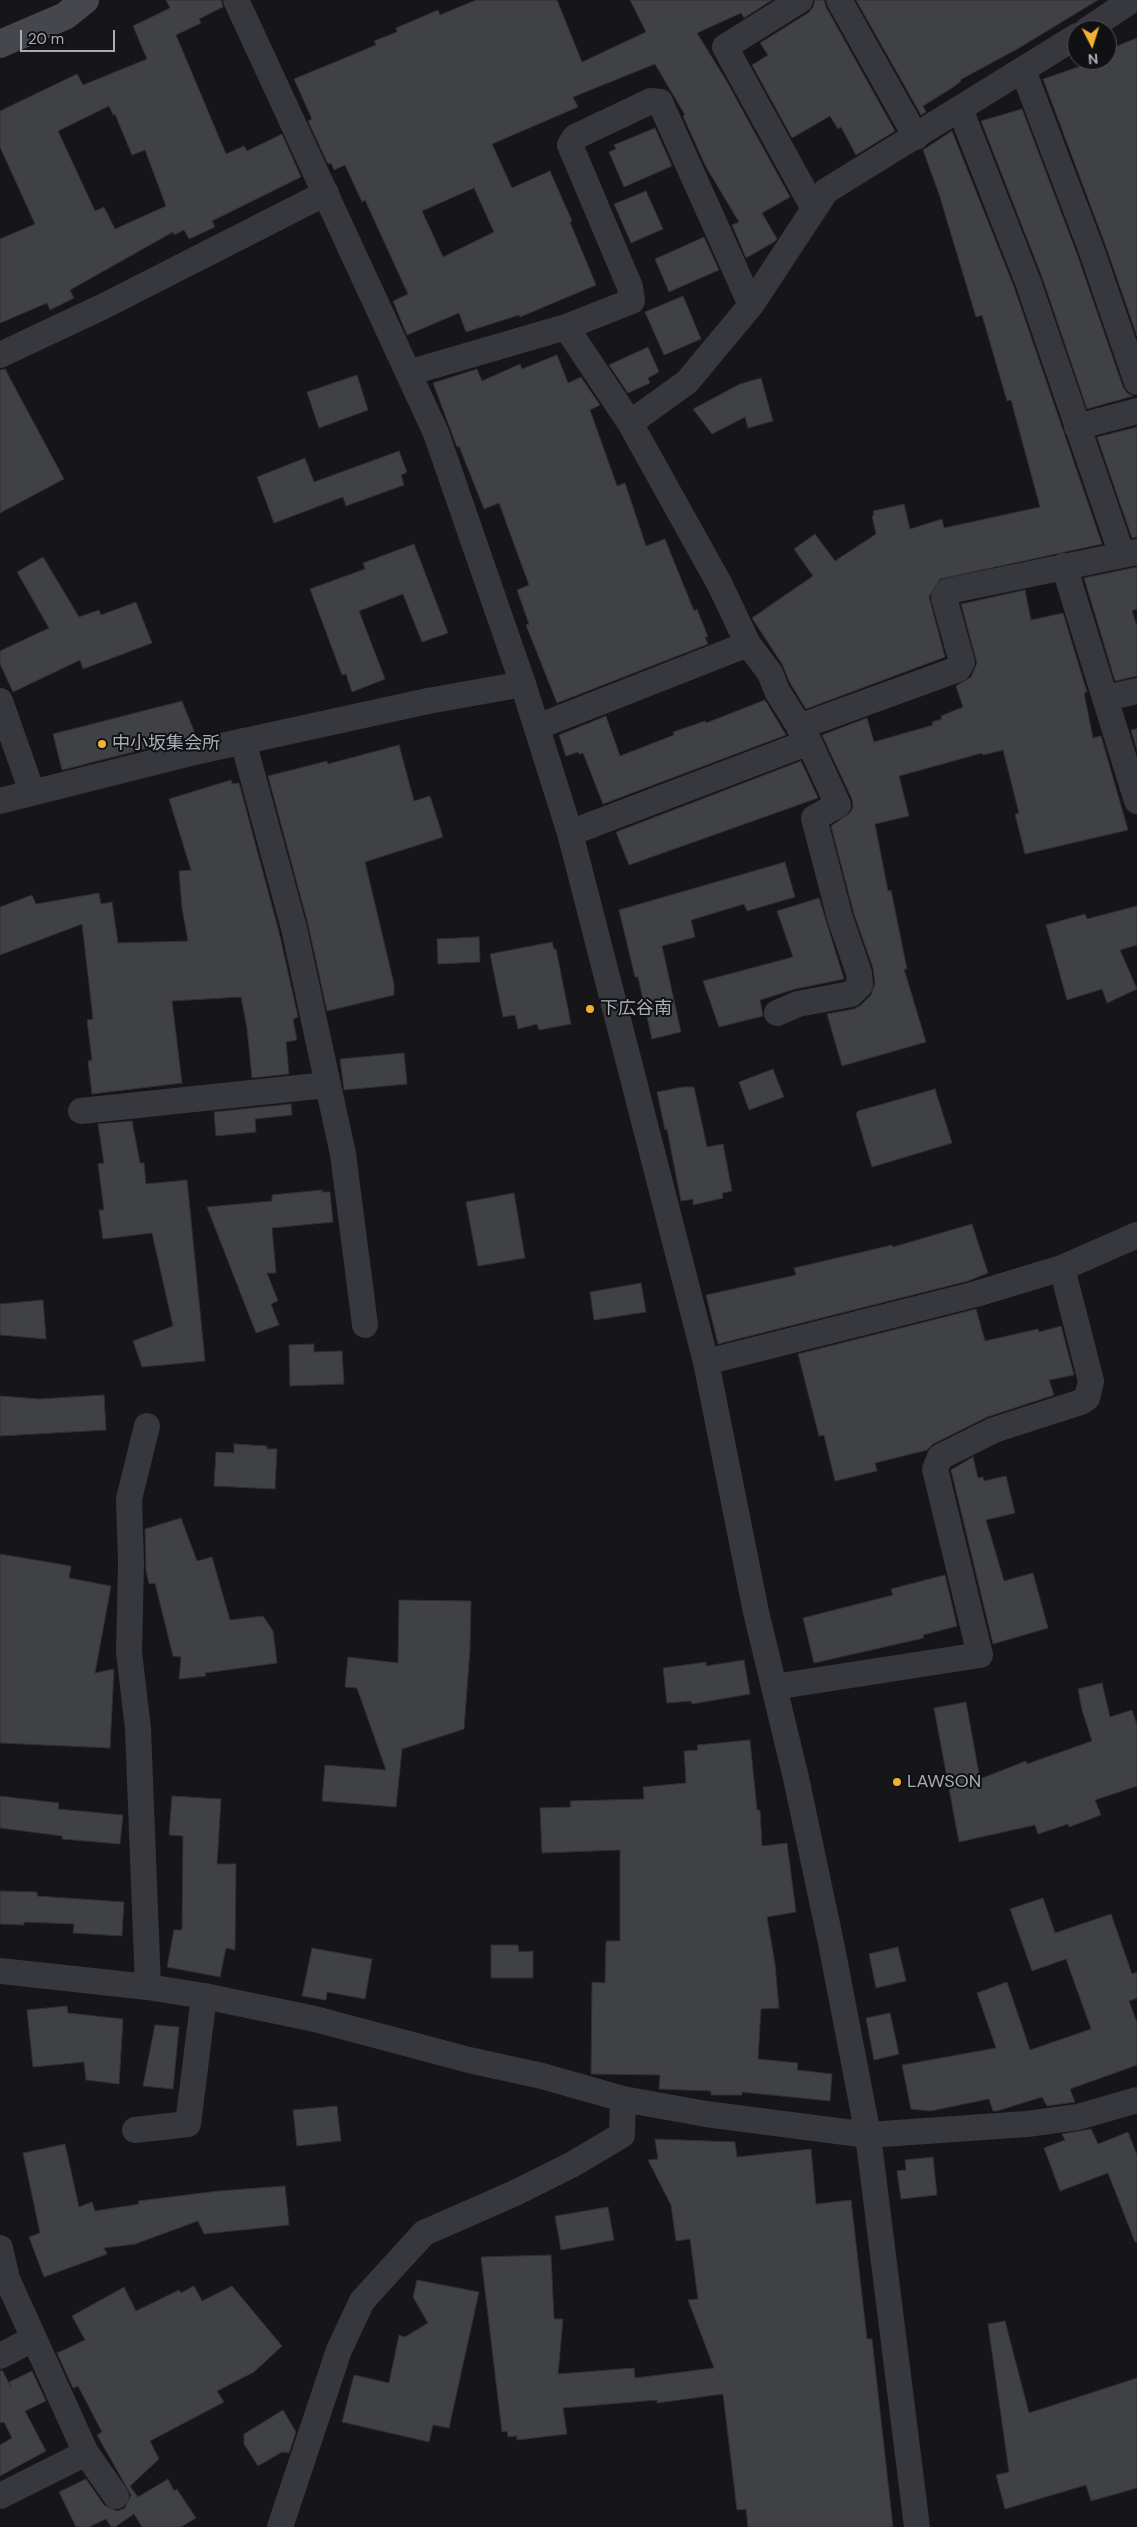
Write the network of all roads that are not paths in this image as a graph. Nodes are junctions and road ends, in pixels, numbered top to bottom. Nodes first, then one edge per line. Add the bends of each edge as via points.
1 (85, 0) edge
2 (236, 0) edge
3 (800, 0) edge
4 (839, 0) edge
5 (1132, 0) edge
6 (1103, 20) edge
7 (1067, 42) edge
8 (0, 44) edge
9 (1023, 70) junction
10 (960, 109) junction
11 (916, 137) junction
12 (326, 193) junction
13 (813, 207) junction
14 (750, 306) junction
15 (566, 327) junction
16 (0, 355) edge
17 (408, 373) junction
18 (1137, 382) edge
19 (1137, 411) edge
20 (630, 423) junction
21 (1077, 427) junction
22 (1130, 553) edge
23 (1064, 566) junction
24 (748, 644) junction
25 (523, 684) junction
26 (1137, 691) edge
27 (1106, 698) junction
28 (0, 701) edge
29 (537, 728) junction
30 (804, 735) junction
31 (243, 741) junction
32 (32, 792) junction
33 (0, 801) edge
34 (1137, 801) edge
35 (570, 833) junction
36 (777, 1013) dead end
37 (327, 1085) junction
38 (81, 1111) dead end
39 (1137, 1234) edge
40 (1062, 1268) junction
41 (365, 1325) dead end
42 (706, 1362) junction
43 (147, 1426) dead end
44 (774, 1687) junction
45 (0, 1972) edge
46 (148, 1987) junction
47 (204, 1996) junction
48 (623, 2099) junction
49 (1137, 2100) edge
50 (135, 2130) dead end
51 (868, 2135) junction
52 (0, 2248) edge
53 (33, 2339) junction
54 (0, 2356) edge
55 (86, 2453) junction
56 (0, 2496) edge
57 (116, 2496) dead end
58 (280, 2527) edge
59 (917, 2527) edge

1 - 8 street via 65,16
2 - 12 street
3 - 13 street via 725,47
4 - 11 street
5 - 6 street
7 - 9 street
9 - 10 street
9 - 18 street
10 - 11 street
10 - 21 street via 1028,282
11 - 13 street via 826,191
12 - 16 street
12 - 17 street
13 - 14 street
14 - 15 street via 660,102 651,101 575,137 570,146 630,286 632,301
14 - 20 street via 686,382
15 - 17 street
15 - 20 street
17 - 25 street via 436,433
19 - 21 street
20 - 24 street via 719,583
21 - 22 street
22 - 23 street
23 - 27 street
23 - 30 street via 948,591 944,598 962,662 958,668
24 - 29 street
24 - 30 street via 770,673 777,691
25 - 29 street
25 - 31 street
26 - 27 street
27 - 34 street
28 - 32 street
29 - 35 street
30 - 35 street
30 - 36 street via 838,805 814,818 840,918 860,973 860,985 852,994 798,1004
31 - 32 street
31 - 37 street via 294,928
32 - 33 street
35 - 42 street
37 - 38 street
37 - 41 street via 343,1154
39 - 40 street
40 - 42 street via 891,1317
40 - 44 street via 1091,1381 1087,1398 994,1430 940,1457 935,1469 980,1655
42 - 44 street
43 - 46 street via 129,1499 129,1652 138,1728
44 - 51 street via 829,1934
45 - 46 street
46 - 47 street
47 - 48 street via 315,2019
47 - 50 street via 188,2124
48 - 51 street via 706,2114
48 - 58 street via 622,2135 515,2193 424,2233 362,2301 339,2350
49 - 51 street via 1078,2116 1027,2124
51 - 59 street
52 - 53 street via 7,2279
53 - 54 street
53 - 55 street
55 - 56 street
55 - 57 street

